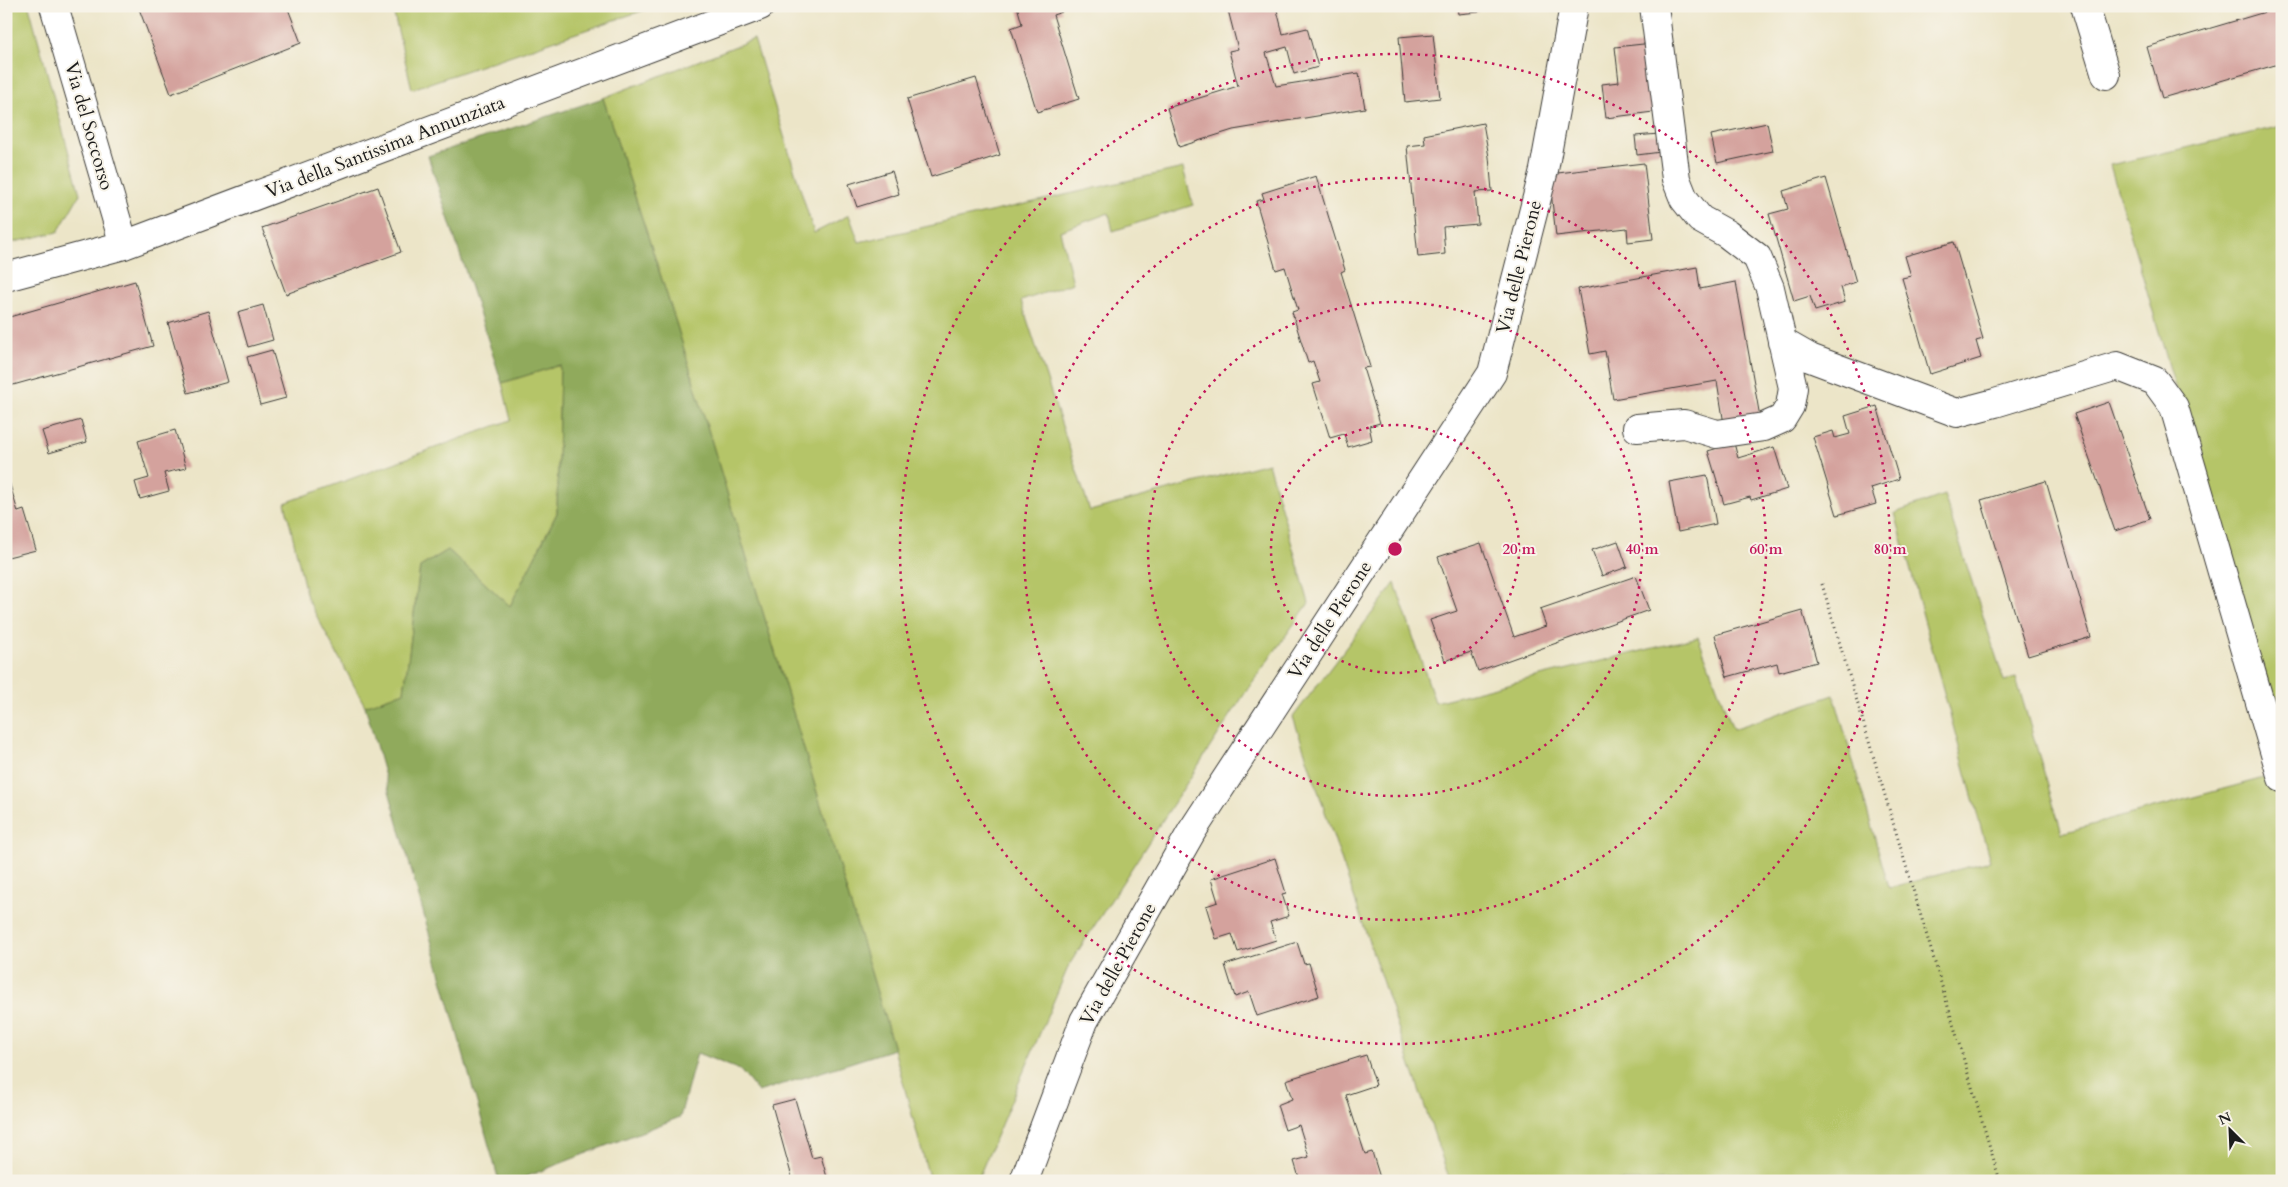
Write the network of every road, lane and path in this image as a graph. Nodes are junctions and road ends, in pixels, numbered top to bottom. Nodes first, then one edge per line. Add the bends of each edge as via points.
1 (54, 6) edge
2 (760, 6) edge
3 (1574, 6) edge
4 (1654, 6) edge
5 (2085, 6) edge
6 (2106, 75) dead end
7 (124, 246) junction
8 (6, 277) edge
9 (1782, 342) junction
10 (1637, 428) dead end
11 (1822, 584) dead end
12 (2282, 778) edge
13 (1024, 1181) edge
14 (2000, 1181) edge

1 - 7 street, Via del Soccorso
2 - 7 street, Via della Santissima Annunziata
3 - 13 street, Via delle Pierone via 1544,170 1492,373 1192,831 1084,1021
4 - 9 street via 1676,179 1684,199 1700,220 1727,234 1758,257 1770,288
5 - 6 street
7 - 8 street, Via della Santissima Annunziata
9 - 10 street via 1793,388 1790,406 1782,419 1764,426 1717,434 1684,424
9 - 12 street via 1810,358 1957,413 2117,366 2155,381 2174,407
11 - 14 path

